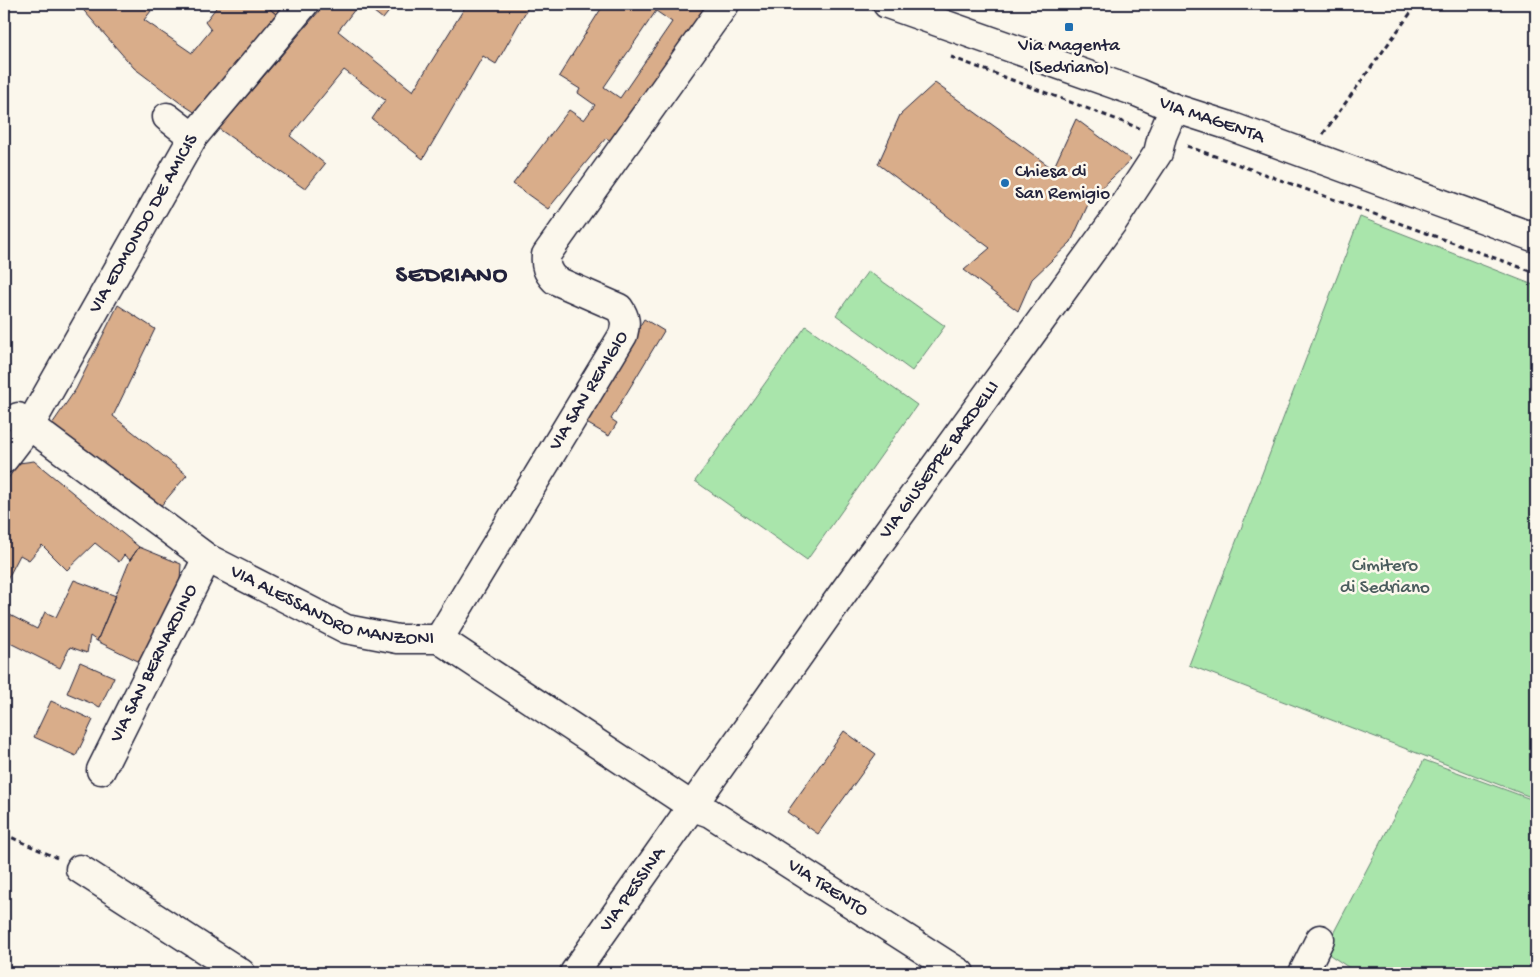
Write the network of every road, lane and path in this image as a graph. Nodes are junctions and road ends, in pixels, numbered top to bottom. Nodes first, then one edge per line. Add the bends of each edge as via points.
1 (304, 4) edge
2 (887, 4) edge
3 (1417, 4) edge
4 (735, 5) edge
5 (943, 54) dead end
6 (1174, 108) junction
7 (167, 117) dead end
8 (1162, 136) junction
9 (193, 137) junction
10 (1308, 154) junction
11 (1536, 238) edge
12 (1536, 273) edge
13 (24, 421) junction
14 (4, 460) edge
15 (207, 558) junction
16 (438, 638) junction
17 (100, 770) dead end
18 (693, 807) junction
19 (4, 834) edge
20 (80, 869) joint
21 (1320, 939) dead end
22 (241, 973) edge
23 (574, 973) edge
24 (960, 973) edge
25 (1303, 973) edge

1 - 9 street, VIA EDMONDO DE AMICIS
2 - 6 street, VIA MAGENTA
3 - 10 path
4 - 16 street, VIA SAN REMIGIO via 546,255 545,265 555,280 619,308 624,316 623,335
5 - 8 path
6 - 8 street, VIA GIUSEPPE BARDELLI
6 - 10 street, VIA MAGENTA
7 - 9 street
8 - 12 path
8 - 18 street, VIA GIUSEPPE BARDELLI via 1158,153 1112,223 843,593
9 - 13 street, VIA EDMONDO DE AMICIS
10 - 11 street, VIA MAGENTA
13 - 14 street, VIA EDMONDO DE AMICIS
13 - 15 street, VIA ALESSANDRO MANZONI
15 - 16 street, VIA ALESSANDRO MANZONI via 346,628 398,639
15 - 17 street, VIA SAN BERNARDINO
16 - 18 street, VIA ALESSANDRO MANZONI
18 - 23 street, VIA PESSINA
18 - 24 street, VIA TRENTO via 710,813
19 - 20 path
20 - 22 street
21 - 25 street

